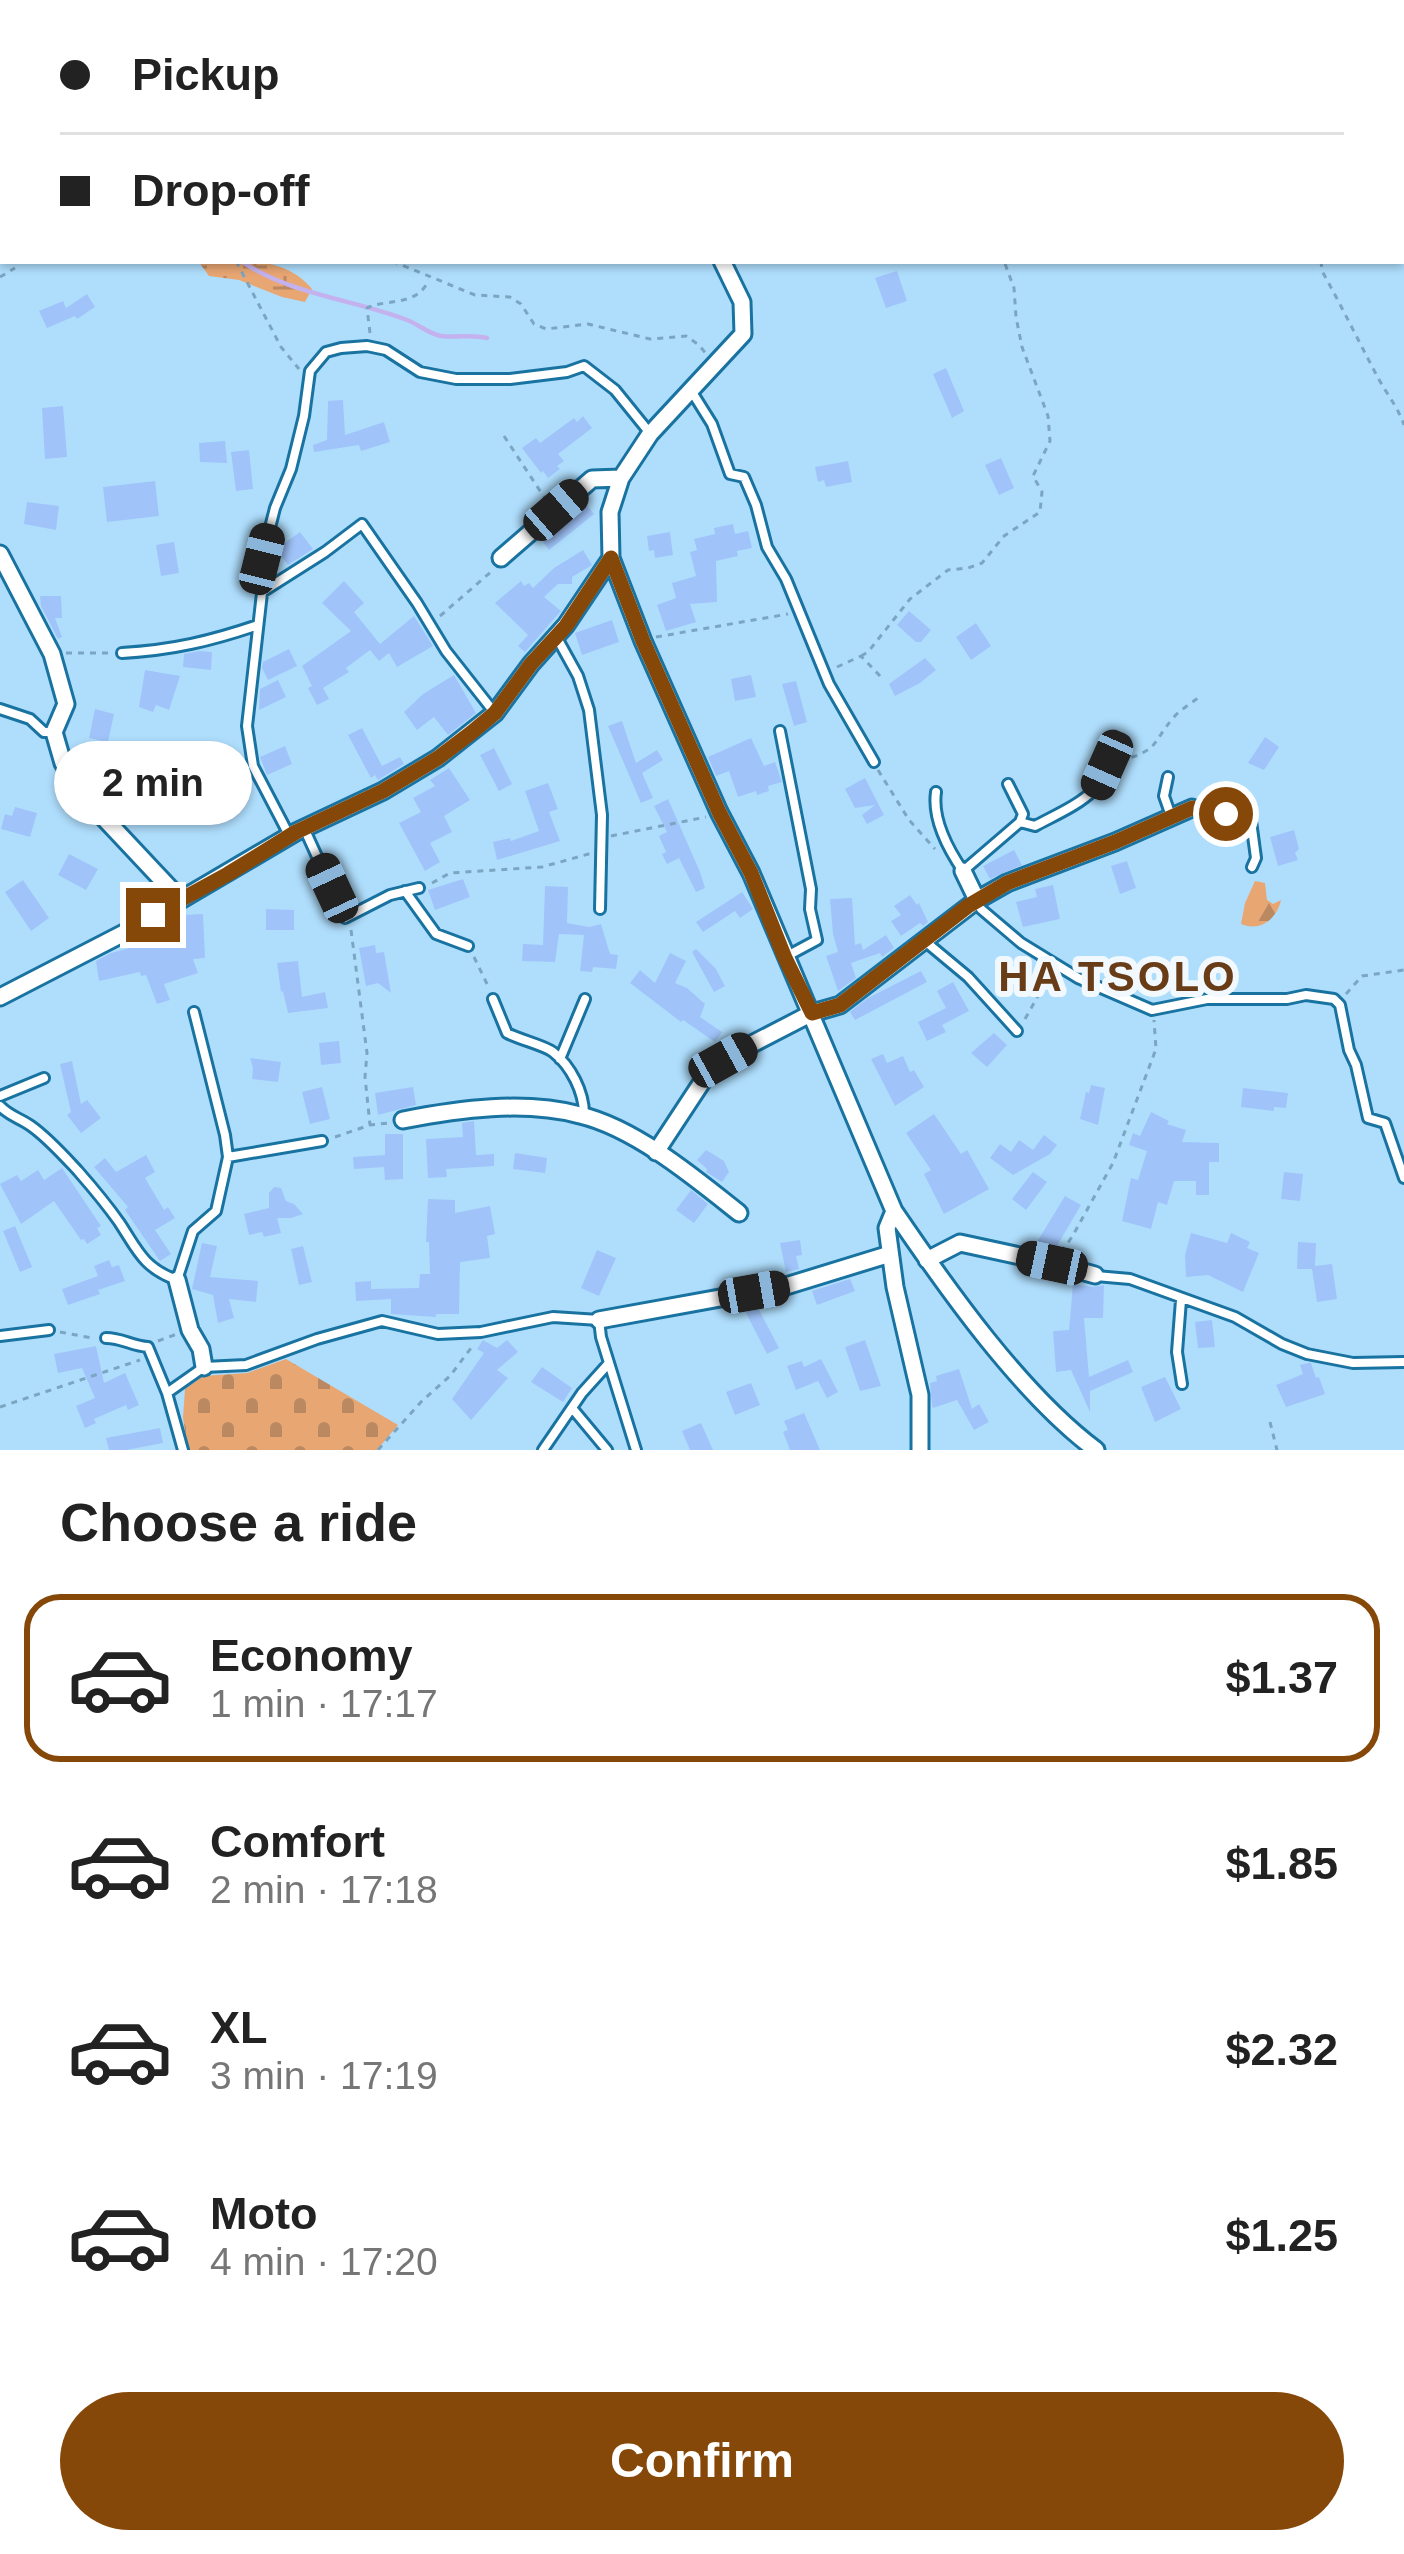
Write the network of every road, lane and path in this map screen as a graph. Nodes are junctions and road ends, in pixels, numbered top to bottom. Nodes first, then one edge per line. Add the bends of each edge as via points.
1 (238, 264) edge
2 (399, 264) edge
3 (723, 264) edge
4 (1005, 264) edge
5 (1321, 264) edge
6 (15, 268) dead end
7 (0, 277) edge
8 (430, 277) junction
9 (367, 346) junction
10 (714, 365) junction
11 (309, 379) junction
12 (692, 392) junction
13 (1404, 425) edge
14 (650, 434) junction
15 (504, 436) dead end
16 (621, 478) junction
17 (556, 510) junction
18 (0, 554) edge
19 (501, 558) joint
20 (611, 558) junction
21 (262, 592) junction
22 (800, 611) junction
23 (258, 625) junction
24 (430, 625) junction
25 (556, 636) junction
26 (643, 641) junction
27 (122, 652) joint
28 (52, 654) junction
29 (861, 656) junction
30 (824, 673) junction
31 (881, 677) dead end
32 (1198, 698) dead end
33 (0, 709) edge
34 (495, 713) junction
35 (54, 731) junction
36 (780, 731) dead end
37 (1106, 741) dead end
38 (874, 762) joint
39 (1107, 765) junction
40 (1168, 777) dead end
41 (1009, 784) dead end
42 (936, 792) dead end
43 (1192, 808) joint
44 (719, 812) junction
45 (1171, 818) junction
46 (1020, 822) junction
47 (297, 832) junction
48 (603, 838) junction
49 (949, 851) junction
50 (602, 852) junction
51 (1252, 867) dead end
52 (963, 871) junction
53 (419, 888) joint
54 (405, 891) junction
55 (179, 898) junction
56 (979, 904) junction
57 (600, 909) dead end
58 (346, 918) junction
59 (925, 941) junction
60 (468, 946) joint
61 (785, 958) junction
62 (1056, 965) junction
63 (1404, 970) edge
64 (0, 997) edge
65 (494, 999) joint
66 (585, 999) dead end
67 (1334, 999) junction
68 (1153, 1010) junction
69 (194, 1012) dead end
70 (812, 1013) junction
71 (1017, 1031) joint
72 (560, 1059) junction
73 (44, 1078) dead end
74 (0, 1096) edge
75 (0, 1106) edge
76 (584, 1115) junction
77 (404, 1120) joint
78 (370, 1126) junction
79 (322, 1141) joint
80 (656, 1152) junction
81 (228, 1157) junction
82 (1404, 1178) edge
83 (894, 1211) junction
84 (739, 1214) dead end
85 (890, 1254) junction
86 (927, 1259) junction
87 (1052, 1263) junction
88 (1095, 1275) joint
89 (177, 1280) junction
90 (1181, 1300) junction
91 (599, 1319) junction
92 (50, 1330) joint
93 (190, 1330) junction
94 (482, 1332) junction
95 (0, 1336) edge
96 (106, 1338) joint
97 (150, 1352) junction
98 (1404, 1362) edge
99 (609, 1363) junction
100 (204, 1367) junction
101 (1182, 1384) dead end
102 (167, 1394) junction
103 (0, 1406) edge
104 (572, 1408) junction
105 (1270, 1422) dead end
106 (1078, 1437) junction
107 (183, 1450) edge
108 (378, 1450) edge
109 (544, 1450) edge
110 (607, 1450) edge
111 (635, 1450) edge
112 (920, 1450) edge
113 (1065, 1450) edge
114 (1096, 1450) edge
115 (1277, 1450) edge

1 - 11 path via 281,347
2 - 8 path
3 - 10 street via 742,302 742,334
4 - 29 path via 1022,346 1048,416 1049,441 1033,476 1040,512 982,563 948,570 910,599
5 - 13 path
6 - 7 path
8 - 9 path via 420,294 367,308
8 - 10 path via 475,295 510,297 546,329 587,323 650,339 686,336
9 - 11 lane via 326,352
9 - 14 lane via 456,379 584,366
10 - 12 street
11 - 21 lane via 262,559
12 - 14 street
12 - 22 lane via 730,474 744,478
14 - 16 street
15 - 17 path
16 - 17 street via 592,479
16 - 20 street via 610,512
17 - 19 street
18 - 28 street
19 - 24 path
20 - 25 street
20 - 26 street
21 - 23 lane
21 - 24 lane via 362,524
22 - 26 path
22 - 30 lane
23 - 27 lane via 189,646
23 - 47 lane via 249,746 253,766
24 - 34 lane
25 - 34 street
25 - 48 lane via 589,710
26 - 44 street
27 - 28 path
28 - 35 street via 66,704
29 - 30 path
29 - 31 path
30 - 38 lane
32 - 39 path via 1156,745
33 - 35 lane
34 - 47 street via 438,758
35 - 55 street via 62,763 88,801
36 - 61 lane via 817,940
37 - 39 lane
38 - 49 path via 908,820 933,849
39 - 46 lane via 1094,794 1035,826
40 - 45 lane
41 - 46 lane
42 - 49 lane
43 - 45 street
43 - 51 lane via 1251,821
44 - 48 path
44 - 61 street
45 - 56 street via 1031,872
46 - 52 lane
47 - 55 street
47 - 58 lane
48 - 50 lane
49 - 52 lane
50 - 53 path via 450,873
50 - 57 lane
52 - 56 street
53 - 54 lane
54 - 58 lane
54 - 60 lane via 436,934
55 - 64 street
56 - 59 street
56 - 62 lane
58 - 78 path
59 - 70 street via 840,1005
59 - 71 lane
60 - 65 path
61 - 70 street
62 - 68 lane
62 - 71 path
63 - 67 path via 1362,976
65 - 72 lane via 507,1033
66 - 72 lane
67 - 68 lane via 1207,999
67 - 82 lane via 1368,1118 1385,1123
68 - 87 path via 1156,1049 1127,1126
69 - 81 lane
70 - 80 street via 723,1060
70 - 83 street
72 - 76 lane
73 - 74 lane
75 - 89 lane via 55,1147 139,1256
76 - 77 street via 496,1109
76 - 80 street
77 - 78 path
78 - 79 path
79 - 81 lane
80 - 84 street
81 - 89 lane via 216,1211 193,1231
83 - 85 street
83 - 86 street
85 - 91 street via 786,1286
85 - 112 street via 920,1395
86 - 87 street via 960,1244
86 - 106 street
87 - 88 street
88 - 90 lane
89 - 93 street
90 - 98 lane via 1307,1354
90 - 101 lane
91 - 94 lane via 553,1317
91 - 99 lane
92 - 95 lane
92 - 96 path
93 - 97 path via 161,1338
93 - 100 street
94 - 100 lane via 438,1334 382,1321 246,1365
94 - 108 path
96 - 97 lane
97 - 102 lane
97 - 103 path
99 - 104 lane
99 - 111 lane
100 - 102 lane
102 - 107 lane
104 - 109 lane
104 - 110 lane
105 - 115 path
106 - 113 street
106 - 114 street

